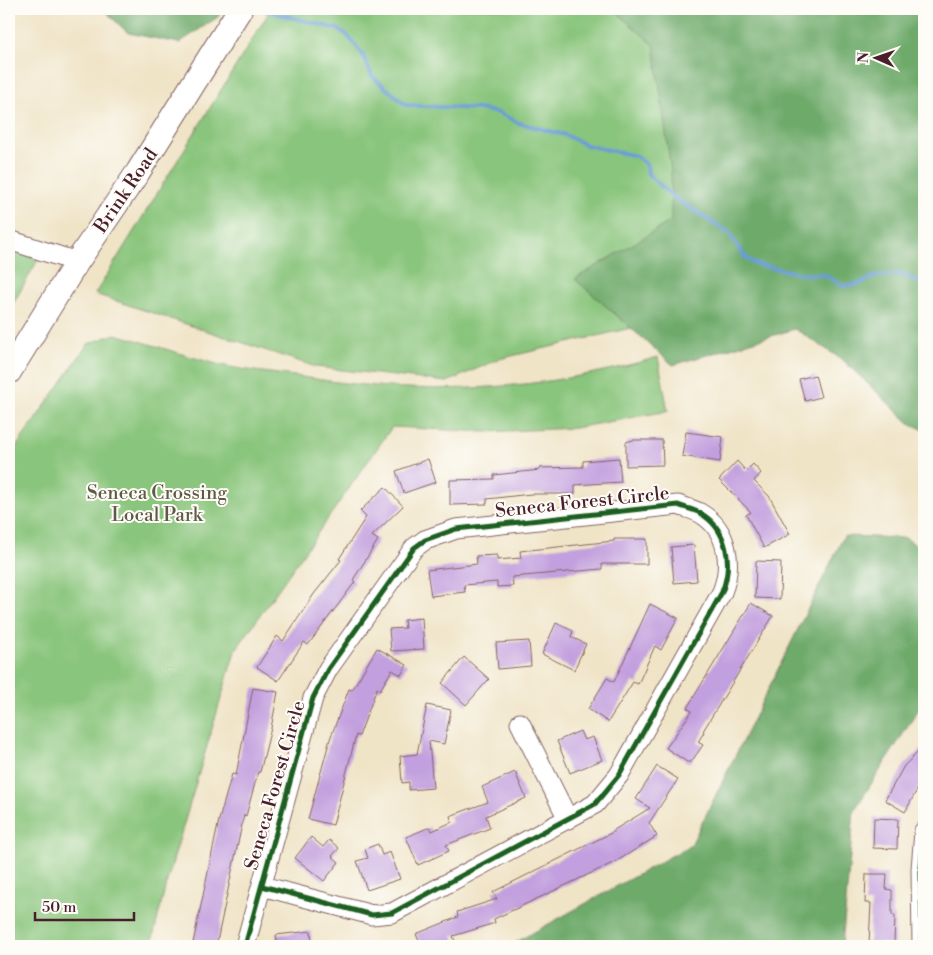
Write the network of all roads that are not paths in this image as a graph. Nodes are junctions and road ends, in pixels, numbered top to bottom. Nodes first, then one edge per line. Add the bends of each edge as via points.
1 (240, 9) edge
2 (9, 240) edge
3 (77, 262) junction
4 (9, 372) edge
5 (520, 722) dead end
6 (568, 819) junction
7 (924, 831) edge
8 (923, 869) edge
9 (262, 886) junction
10 (246, 946) edge
11 (922, 946) edge

1 - 3 main road, Brink Road via 138,172
2 - 3 street
3 - 4 main road, Brink Road
5 - 6 street
6 - 9 street, Seneca Forest Circle via 392,912 372,915
6 - 9 street, Seneca Forest Circle via 595,804 619,775 727,581 728,555 719,531 700,513 678,505 456,530 425,540 414,548 328,669 313,698
7 - 8 street
8 - 11 street
9 - 10 street, Seneca Forest Circle

